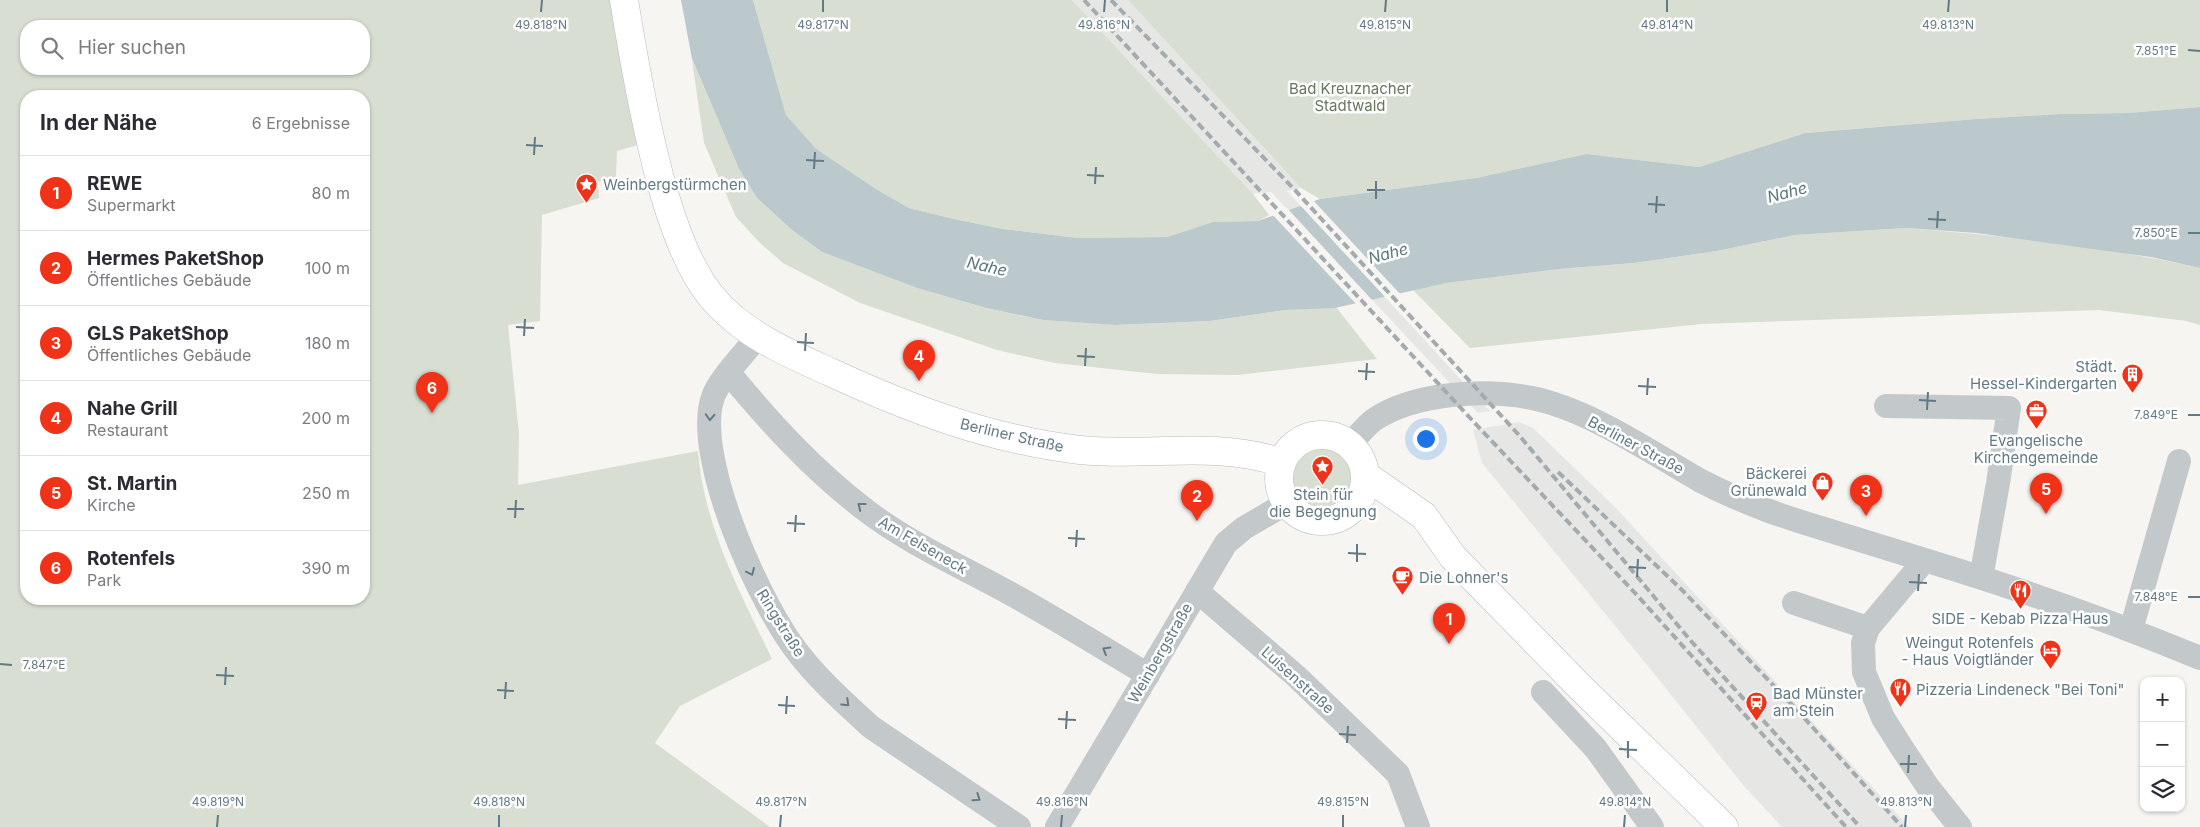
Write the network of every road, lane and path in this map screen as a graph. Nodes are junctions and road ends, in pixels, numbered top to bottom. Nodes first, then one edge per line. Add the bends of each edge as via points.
1 (624, 0) edge
2 (758, 336) junction
3 (729, 373) junction
4 (1886, 406) dead end
5 (1350, 445) junction
6 (2179, 461) dead end
7 (1282, 462) junction
8 (1363, 486) junction
9 (1287, 503) junction
10 (1925, 560) junction
11 (1981, 578) junction
12 (1197, 591) junction
13 (1794, 604) dead end
14 (1868, 628) junction
15 (2131, 630) junction
16 (2200, 658) edge
17 (1148, 675) junction
18 (1543, 692) dead end
19 (1018, 827) edge
20 (1057, 827) edge
21 (1418, 827) edge
22 (1652, 827) edge
23 (1724, 827) edge
24 (1960, 827) edge

1 - 2 main road, Berliner Straße via 656,166 673,223 693,269 719,304 732,318
2 - 3 street, Ringstraße
2 - 7 main road, Berliner Straße via 888,398 1002,436 1082,450 1199,450 1259,456
17 -> 3 street, Am Felseneck via 1046,614 900,535 869,513 807,461
3 -> 19 street, Ringstraße via 713,397 710,411 711,445 720,492 747,563 788,639 818,676 871,727
4 - 11 street via 2009,408
5 - 7 main road via 1331,436 1311,437 1294,446
5 - 8 main road via 1361,460
5 - 10 street, Berliner Straße via 1375,419 1421,401 1465,394 1533,399 1560,406 1626,438 1731,496
6 - 15 street
7 - 9 main road via 1280,483
8 - 9 main road via 1346,514 1327,521 1304,517
8 - 23 main road via 1424,516 1453,557
9 - 12 street, Weinbergstraße via 1232,536
10 - 11 street, Berliner Straße
10 - 14 street
11 - 15 street, Berliner Straße
12 - 17 street, Weinbergstraße
12 - 21 street, Luisenstraße via 1296,676 1398,774
13 - 14 street
14 - 24 street via 1863,650 1864,672 1883,718
15 - 16 street, Berliner Straße
17 - 20 street, Weinbergstraße
18 - 22 street via 1596,749

